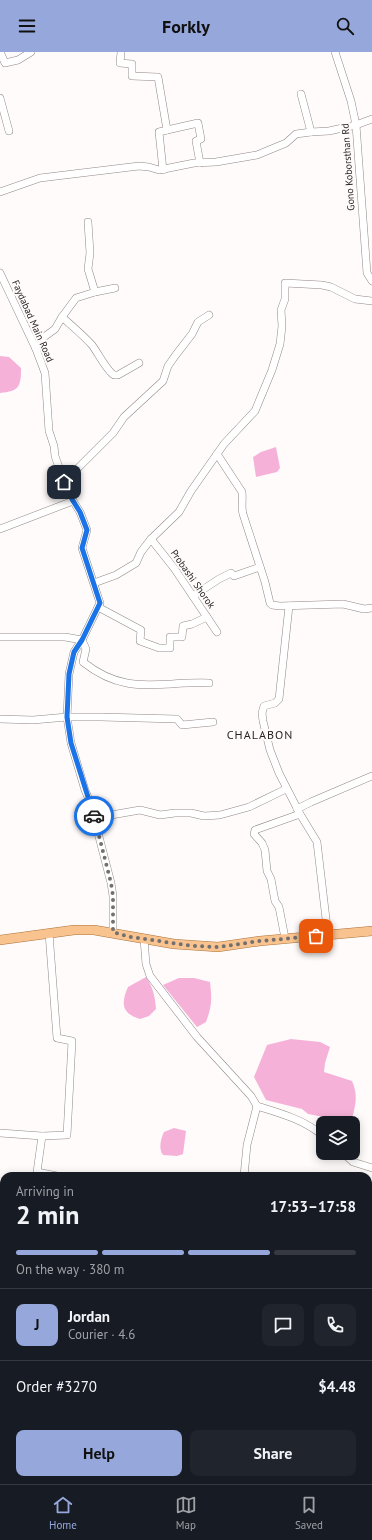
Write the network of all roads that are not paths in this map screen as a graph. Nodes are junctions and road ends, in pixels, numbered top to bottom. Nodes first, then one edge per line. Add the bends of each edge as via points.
1 (0, 52) edge
2 (31, 52) edge
3 (121, 52) edge
4 (335, 52) edge
5 (302, 94) dead end
6 (0, 98) edge
7 (372, 119) edge
8 (356, 126) junction
9 (167, 130) junction
10 (8, 131) dead end
11 (311, 132) junction
12 (200, 163) junction
13 (163, 170) junction
14 (0, 192) edge
15 (88, 222) dead end
16 (0, 273) edge
17 (372, 281) edge
18 (115, 288) dead end
19 (95, 292) junction
20 (372, 301) edge
21 (209, 315) dead end
22 (62, 317) junction
23 (36, 349) junction
24 (139, 363) dead end
25 (217, 454) junction
26 (64, 482) junction
27 (73, 501) junction
28 (0, 529) edge
29 (151, 539) junction
30 (260, 568) junction
31 (94, 583) junction
32 (193, 596) junction
33 (289, 606) junction
34 (98, 607) junction
35 (372, 608) edge
36 (207, 617) junction
37 (217, 632) dead end
38 (0, 636) edge
39 (82, 640) junction
40 (209, 683) dead end
41 (67, 717) junction
42 (0, 719) edge
43 (213, 722) dead end
44 (372, 776) edge
45 (286, 789) junction
46 (298, 812) junction
47 (94, 818) junction
48 (372, 931) edge
49 (113, 932) junction
50 (48, 933) junction
51 (328, 936) junction
52 (144, 938) junction
53 (285, 938) junction
54 (0, 940) edge
55 (257, 1106) junction
56 (316, 1130) edge
57 (0, 1133) edge
58 (43, 1136) dead end
59 (351, 1160) edge
60 (372, 1168) edge
61 (37, 1172) edge
62 (244, 1172) edge

1 - 2 street via 5,63 18,60
3 - 9 street via 120,63 132,64 132,76 158,77
4 - 8 street, Gono Koborsthan Rd via 351,101
5 - 11 street
6 - 10 street
7 - 8 street
8 - 11 street
8 - 17 street, Gono Koborsthan Rd via 367,273
9 - 12 street via 198,123 201,139 196,140
9 - 13 street via 159,132
11 - 12 street via 296,134 286,143 258,155
12 - 13 street
13 - 14 street via 138,166 40,178
15 - 19 street via 88,269
16 - 23 street, Faydabad Main Road
18 - 19 street
19 - 22 street via 76,298
20 - 25 street via 355,299 322,285 286,283 281,310 280,344 272,370 255,411
21 - 26 street via 198,322 168,366 163,381 124,417 112,433
22 - 23 street via 55,329 44,336
22 - 24 street via 92,346 110,373 118,375
23 - 26 street, Faydabad Main Road via 45,373 49,431
25 - 29 street via 179,512
25 - 30 street via 242,492 241,508
26 - 27 street, Faydabad Main Road
27 - 28 street
27 - 31 street, Faydabad Main Road via 87,530 82,548
29 - 31 street via 136,563 116,575
29 - 32 street, Probashi Shorok
30 - 32 street via 234,576 231,573
30 - 33 street via 270,603
31 - 34 street, Faydabad Main Road via 100,603
32 - 36 street, Probashi Shorok
33 - 35 street via 343,604
33 - 45 street via 279,699 264,706 262,713 272,756
34 - 36 street via 141,630 140,640 160,648 170,648 170,637 182,637 183,626
34 - 39 street
36 - 37 street, Probashi Shorok
38 - 39 street via 65,637
39 - 40 street via 86,649 84,662 112,679 138,686
39 - 41 street via 74,652 69,674
41 - 42 street
41 - 43 street via 177,719 182,725
41 - 47 street via 71,743
44 - 46 street via 311,802
45 - 46 street
45 - 47 street via 249,807 220,815 160,815 140,810
46 - 51 street via 317,842
46 - 53 street via 255,830 254,834 265,850 267,871 279,907
47 - 49 street via 111,883
48 - 51 main road
49 - 50 main road via 74,930
49 - 52 main road
50 - 54 main road
50 - 58 street via 57,1038 72,1041 67,1135
51 - 53 main road
52 - 53 main road via 218,947
52 - 55 street via 146,964 150,976 197,1037 251,1096
55 - 56 street
55 - 62 street via 247,1145
57 - 61 street via 42,1136
59 - 60 street

